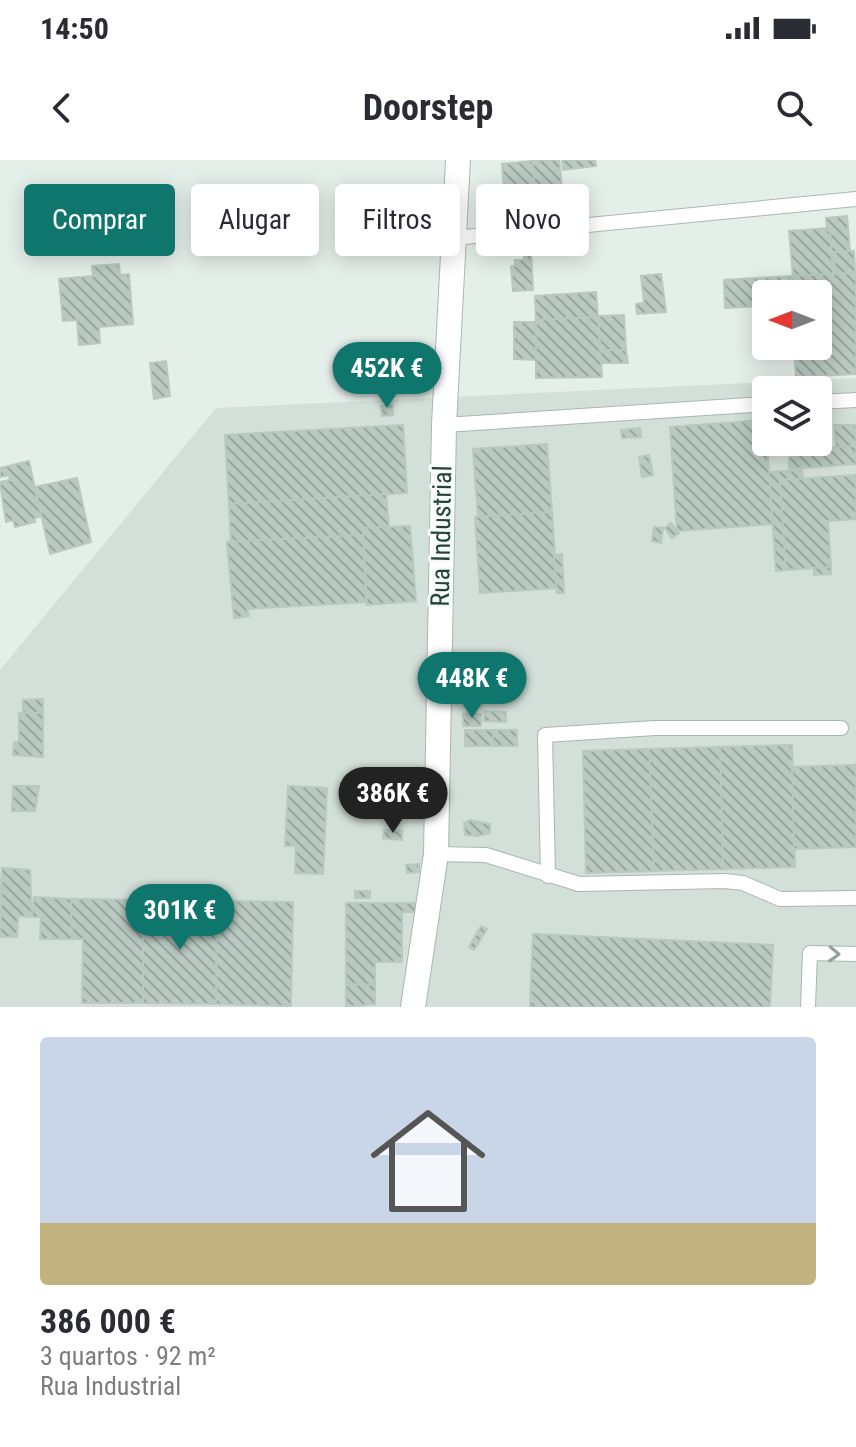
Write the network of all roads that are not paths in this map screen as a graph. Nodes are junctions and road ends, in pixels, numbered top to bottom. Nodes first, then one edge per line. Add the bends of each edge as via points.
1 (458, 160) edge
2 (457, 184) edge
3 (856, 199) edge
4 (460, 237) edge
5 (453, 256) edge
6 (856, 400) edge
7 (832, 401) edge
8 (752, 405) edge
9 (444, 425) junction
10 (841, 728) dead end
11 (436, 854) junction
12 (548, 876) junction
13 (856, 898) edge
14 (856, 954) edge
15 (413, 1007) edge
16 (808, 1007) edge

1 - 2 street, Rua Industrial
3 - 4 lane
5 - 9 street, Rua Industrial
6 - 7 lane
8 - 9 lane
9 - 11 street, Rua Industrial
10 - 12 lane via 655,728 545,735
11 - 12 lane via 486,855
11 - 15 street, Rua Industrial
12 - 13 lane via 579,884 725,881 780,899
16 -> 14 lane via 810,953

